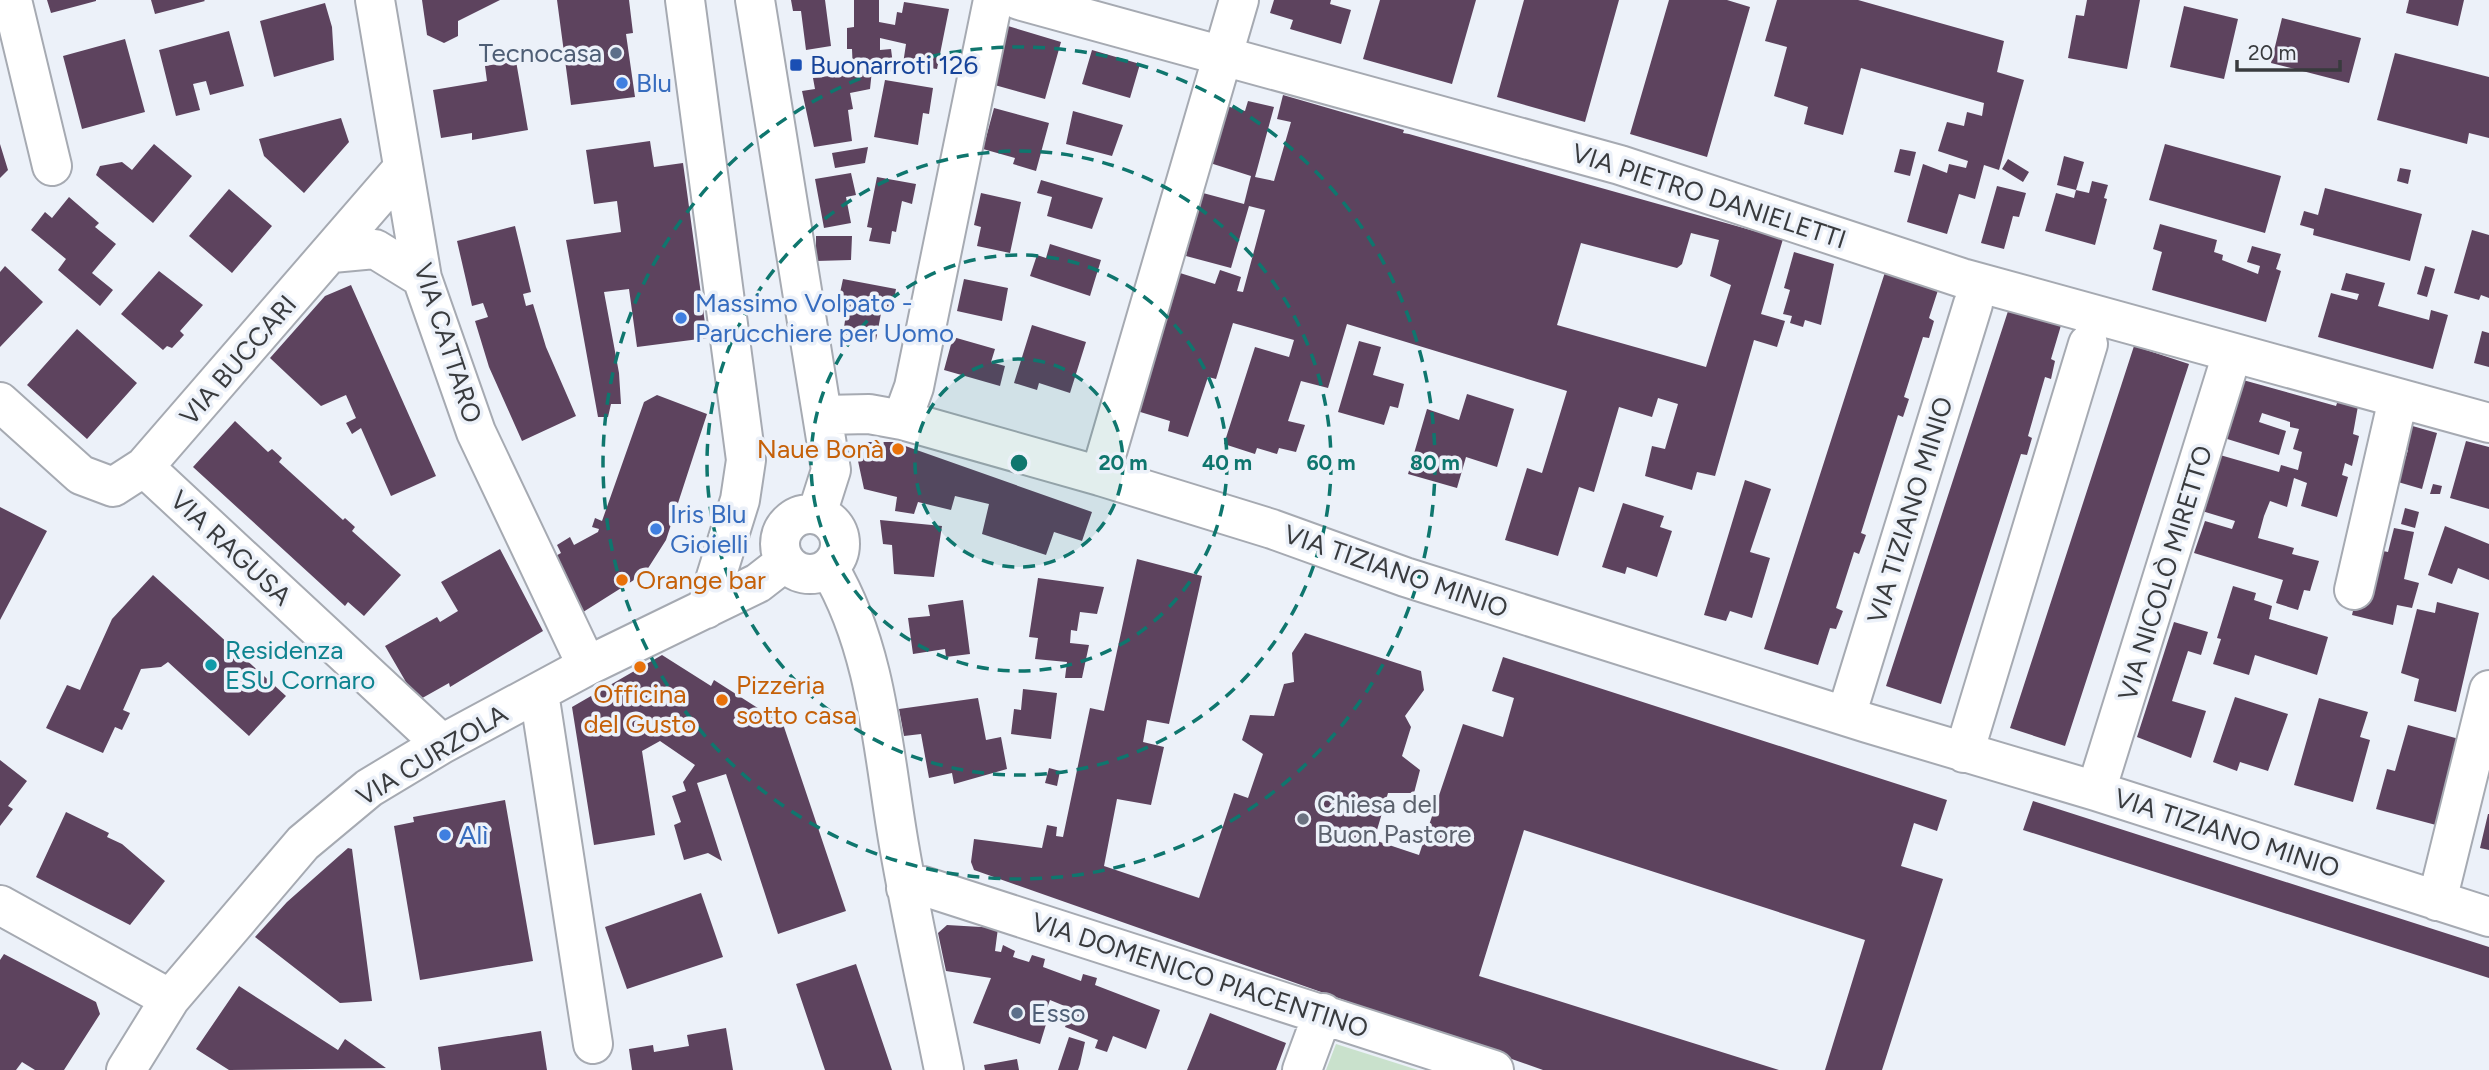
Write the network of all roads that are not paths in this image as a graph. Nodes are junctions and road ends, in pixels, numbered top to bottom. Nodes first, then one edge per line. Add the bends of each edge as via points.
1 (12, 0) edge
2 (375, 0) edge
3 (685, 0) edge
4 (755, 0) edge
5 (993, 0) edge
6 (1019, 0) edge
7 (1239, 0) edge
8 (0, 4) edge
9 (1223, 56) junction
10 (52, 166) dead end
11 (403, 168) junction
12 (332, 253) junction
13 (422, 278) junction
14 (1973, 304) dead end
15 (2088, 344) dead end
16 (2232, 354) junction
17 (2398, 399) junction
18 (0, 402) edge
19 (823, 415) junction
20 (902, 420) junction
21 (2489, 423) edge
22 (144, 467) junction
23 (1100, 475) junction
24 (817, 514) junction
25 (785, 562) junction
26 (828, 568) junction
27 (2354, 590) dead end
28 (706, 610) junction
29 (587, 666) junction
30 (2489, 690) edge
31 (538, 693) junction
32 (1846, 716) junction
33 (442, 744) junction
34 (1964, 753) junction
35 (2096, 791) junction
36 (906, 888) junction
37 (2437, 901) junction
38 (0, 905) edge
39 (2489, 917) edge
40 (170, 999) junction
41 (1323, 1013) junction
42 (593, 1044) dead end
43 (126, 1070) edge
44 (944, 1070) edge
45 (1301, 1070) edge
46 (1494, 1070) edge

1 - 8 street
1 - 10 street
2 - 11 street, VIA CATTARO
3 - 28 street via 746,460 740,500
4 - 19 street
5 - 20 street via 914,387
6 - 9 street, VIA PIETRO DANIELETTI
7 - 9 street
9 - 16 street, VIA PIETRO DANIELETTI via 1620,165 1962,278
9 - 23 street
11 - 12 street, VIA BUCCARI
11 - 13 street, VIA CATTARO
12 - 13 street via 374,249
12 - 22 street, VIA BUCCARI
13 - 29 street, VIA CATTARO via 476,432
14 - 32 street, VIA TIZIANO MINIO
15 - 34 street
16 - 17 street, VIA PIETRO DANIELETTI
16 - 35 street, VIA NICOLÒ MIRETTO
17 - 21 street, VIA PIETRO DANIELETTI
17 - 27 street
18 - 22 street, VIA BUCCARI via 81,475 113,487
19 - 20 street, VIA TIZIANO MINIO via 869,414
19 - 24 street via 831,470
20 - 23 street, VIA TIZIANO MINIO
22 - 33 street, VIA RAGUSA
23 - 32 street, VIA TIZIANO MINIO
24 - 25 street via 797,517 782,532 780,552
24 - 26 street via 836,527 840,538 841,550
25 - 26 street via 804,574
25 - 28 street, VIA CURZOLA via 758,583
26 - 36 street via 845,595 865,649
28 - 29 street, VIA CURZOLA
29 - 31 street, VIA CURZOLA
30 - 37 street
31 - 33 street, VIA CURZOLA
31 - 42 street
32 - 34 street, VIA TIZIANO MINIO
33 - 40 street, VIA CURZOLA via 369,788 303,844
34 - 35 street, VIA TIZIANO MINIO
35 - 37 street, VIA TIZIANO MINIO
36 - 41 street, VIA DOMENICO PIACENTINO via 923,886
36 - 44 street
37 - 39 street, VIA TIZIANO MINIO
38 - 40 street
40 - 43 street, VIA CURZOLA
41 - 45 street
41 - 46 street, VIA DOMENICO PIACENTINO

